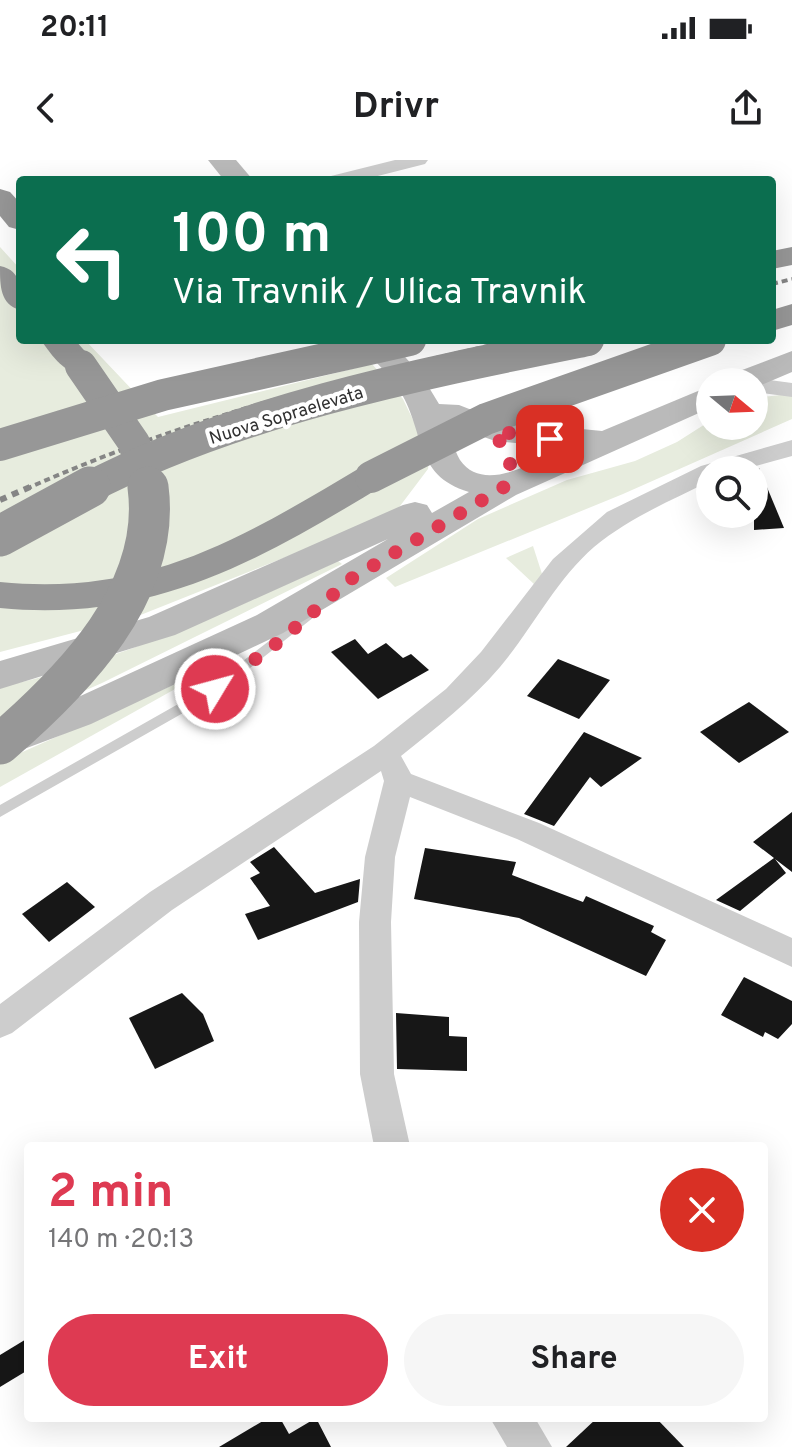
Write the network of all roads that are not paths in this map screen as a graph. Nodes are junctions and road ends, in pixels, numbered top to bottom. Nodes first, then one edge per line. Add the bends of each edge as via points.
1 (222, 160) edge
2 (418, 160) edge
3 (236, 176) edge
4 (354, 176) edge
5 (0, 198) edge
6 (16, 216) edge
7 (0, 275) edge
8 (16, 295) edge
9 (60, 344) edge
10 (376, 344) edge
11 (392, 344) edge
12 (570, 344) edge
13 (699, 344) edge
14 (792, 361) edge
15 (768, 371) edge
16 (768, 387) edge
17 (792, 390) edge
18 (419, 396) junction
19 (696, 402) edge
20 (495, 431) junction
21 (609, 441) junction
22 (0, 445) edge
23 (792, 448) edge
24 (764, 456) edge
25 (442, 465) junction
26 (696, 478) edge
27 (504, 487) junction
28 (409, 515) junction
29 (0, 536) edge
30 (351, 579) junction
31 (0, 595) edge
32 (0, 675) edge
33 (0, 744) edge
34 (392, 768) junction
35 (0, 812) edge
36 (792, 953) edge
37 (0, 1023) edge
38 (391, 1142) edge
39 (513, 1422) edge
40 (532, 1447) edge

1 - 3 main road
2 - 4 street
5 - 6 highway
7 - 8 highway
9 - 33 highway, bridge via 113,407 138,454 149,493 145,537 134,583 108,631 72,678
10 - 18 main road
11 - 22 highway, Nuova Sopraelevata, bridge via 163,395
12 - 29 highway, Nuova Sopraelevata, bridge via 334,397 267,418 151,459
13 - 31 highway, bridge via 486,419 257,542 152,584 67,599
14 - 15 main road
16 - 17 street
18 - 20 main road
18 - 25 main road
19 - 21 main road
20 - 21 main road
20 - 27 main road via 511,466
21 - 27 main road
23 - 24 street
25 - 27 main road via 479,485
25 - 28 main road
26 - 34 street via 616,518 583,543
27 - 28 main road
27 - 30 main road
28 - 32 main road via 162,626
30 - 33 main road via 163,675
30 - 35 lane via 215,689
34 - 36 street
34 - 37 street via 161,901
34 - 38 street via 375,922 377,1074
39 - 40 street

